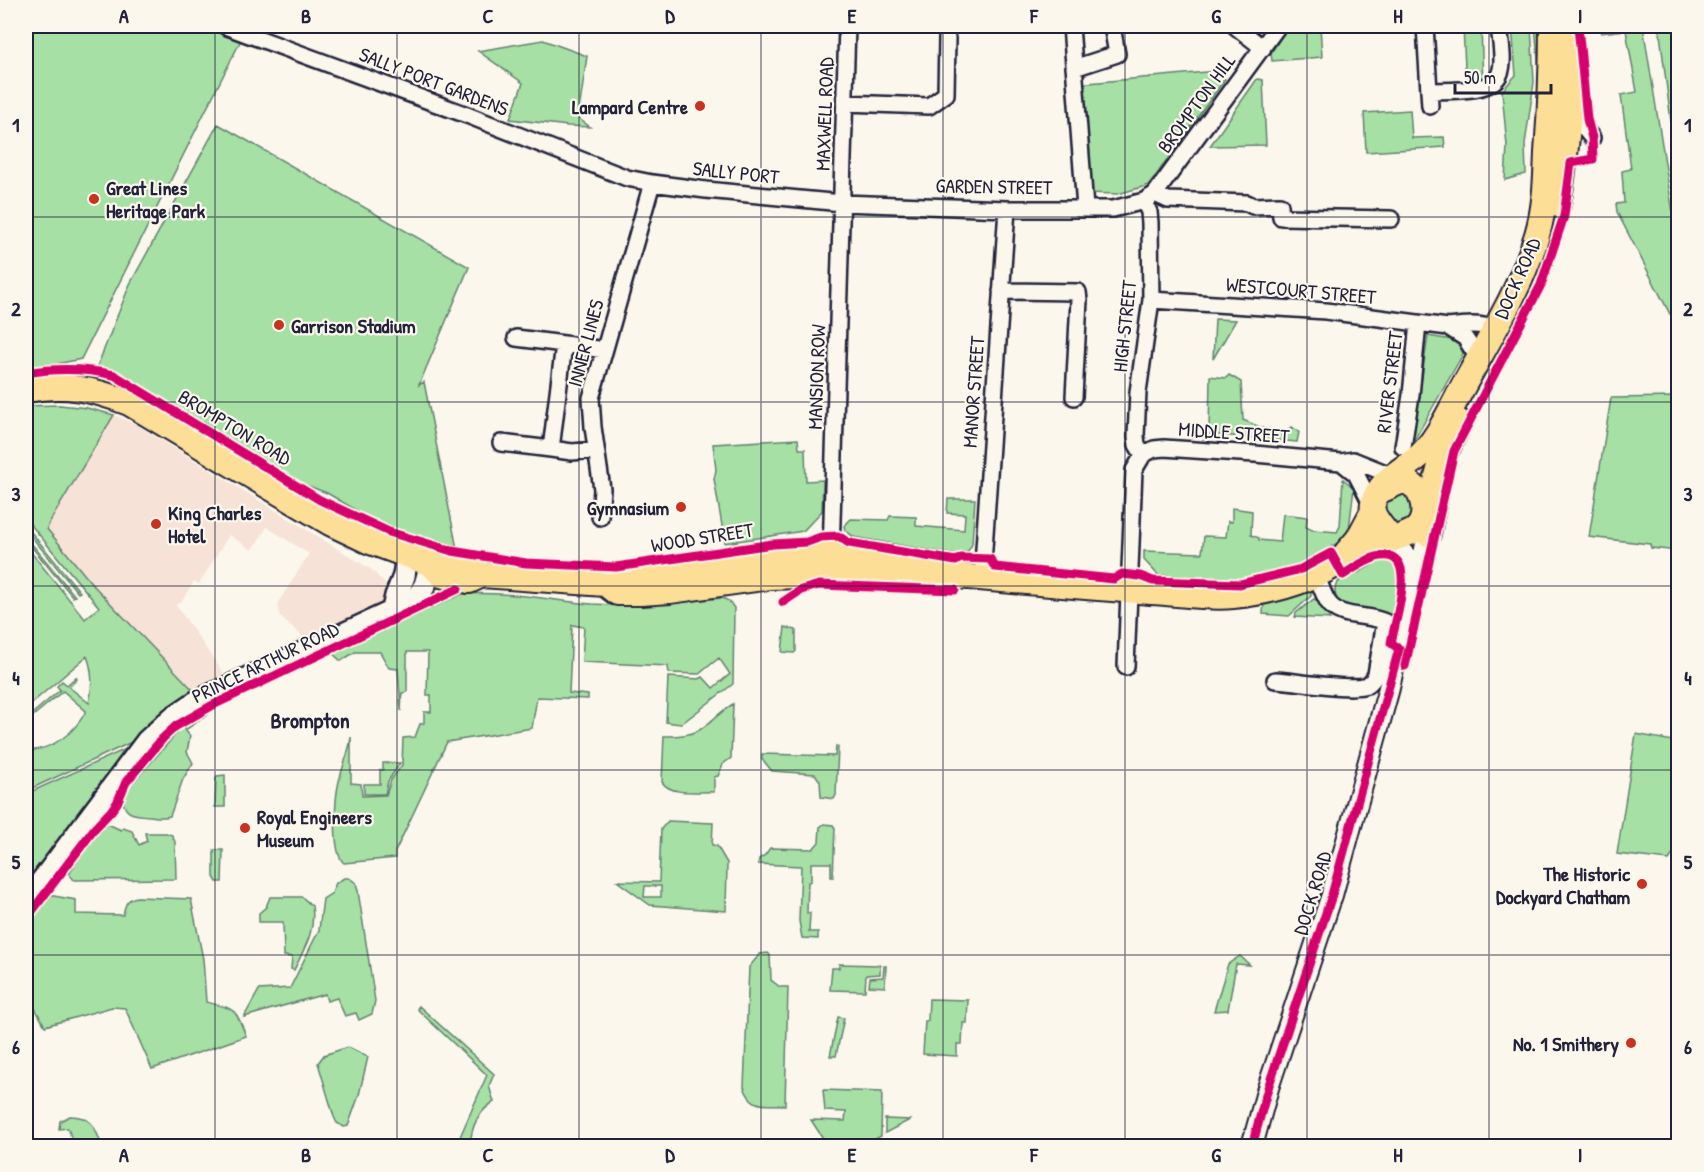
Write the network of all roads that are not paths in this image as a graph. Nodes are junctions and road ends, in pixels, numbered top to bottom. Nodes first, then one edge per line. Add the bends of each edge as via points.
1 (225, 26) edge
2 (847, 26) edge
3 (1071, 26) edge
4 (1112, 26) edge
5 (1235, 26) edge
6 (1278, 26) edge
7 (1425, 26) edge
8 (1499, 26) edge
9 (1552, 26) edge
10 (1569, 26) edge
11 (249, 30) edge
12 (947, 38) dead end
13 (1263, 48) junction
14 (1074, 68) junction
15 (845, 103) junction
16 (1559, 120) junction
17 (627, 178) joint
18 (651, 183) junction
19 (1150, 197) junction
20 (842, 203) junction
21 (1085, 208) junction
22 (1007, 209) junction
23 (1391, 219) dead end
24 (1001, 291) junction
25 (1150, 300) junction
26 (1418, 322) junction
27 (1448, 327) junction
28 (1495, 329) junction
29 (516, 338) dead end
30 (564, 344) junction
31 (604, 350) junction
32 (1480, 356) junction
33 (26, 390) edge
34 (1074, 397) dead end
35 (501, 443) dead end
36 (1403, 447) dead end
37 (551, 449) junction
38 (596, 450) junction
39 (1143, 455) junction
40 (1341, 462) junction
41 (1379, 496) junction
42 (1427, 513) junction
43 (600, 517) dead end
44 (1392, 539) junction
45 (407, 556) junction
46 (1345, 559) junction
47 (430, 564) junction
48 (830, 564) junction
49 (1414, 571) junction
50 (1317, 576) junction
51 (982, 578) junction
52 (1129, 590) junction
53 (393, 609) junction
54 (1126, 667) dead end
55 (1275, 680) dead end
56 (26, 902) edge
57 (1252, 1146) edge

1 - 11 street, SALLY PORT GARDENS
2 - 15 street, MAXWELL ROAD
3 - 14 street
4 - 14 street via 1117,54
5 - 13 street
6 - 13 street, BROMPTON HILL
7 - 8 street via 1430,99 1496,81 1502,66
9 - 16 main road, DOCK ROAD
10 - 16 main road, DOCK ROAD via 1572,67
11 - 17 street, SALLY PORT GARDENS
12 - 15 street via 946,94 929,106
13 - 19 street, BROMPTON HILL
14 - 21 street
15 - 20 street, MAXWELL ROAD
16 - 28 main road, DOCK ROAD via 1537,235
16 - 42 main road, DOCK ROAD via 1563,178 1547,248 1504,341 1449,442
17 - 18 street, SALLY PORT
18 - 20 street, SALLY PORT
18 - 31 street, INNER LINES
19 - 21 street, GARDEN STREET via 1113,209
19 - 23 street via 1280,205 1281,217
19 - 25 street, HIGH STREET
20 - 22 street, GARDEN STREET
20 - 48 street, MANSION ROW
21 - 22 street, GARDEN STREET
22 - 24 street, MANOR STREET
24 - 34 street via 1078,292
24 - 51 street, MANOR STREET
25 - 26 street, WESTCOURT STREET via 1326,311
25 - 39 street, HIGH STREET via 1138,392 1136,441
26 - 27 street, WESTCOURT STREET
26 - 36 street, RIVER STREET
27 - 28 street, WESTCOURT STREET
27 - 32 street via 1465,338
28 - 32 main road, DOCK ROAD
29 - 30 street
30 - 31 street
30 - 37 street
31 - 38 street, INNER LINES via 591,398
32 - 41 main road, DOCK ROAD via 1431,442
33 - 45 main road, BROMPTON ROAD via 74,387 129,403 330,523
35 - 37 street
37 - 38 street
38 - 43 street, INNER LINES via 602,489
39 - 40 street, MIDDLE STREET via 1164,448
39 - 52 street via 1134,470
40 - 41 street
40 - 41 street, MIDDLE STREET via 1353,460
41 - 42 main road via 1402,482 1409,483 1417,489
41 - 44 main road via 1382,526
41 - 46 main road, WOOD STREET
42 - 44 main road via 1417,529
42 - 49 street, DOCK ROAD via 1422,564
44 - 46 main road, WOOD STREET via 1352,561
44 - 49 street
45 - 47 main road, WOOD STREET
45 - 53 main road
46 - 50 main road, WOOD STREET
47 - 48 main road, WOOD STREET via 441,575 470,581 482,574 605,584 618,576 750,568 794,553
47 - 53 main road, PRINCE ARTHUR ROAD via 425,585 415,601
48 - 51 main road, WOOD STREET via 922,564 932,574
49 - 57 street, DOCK ROAD via 1389,688 1332,895
50 - 52 main road, WOOD STREET via 1276,589 1230,597
50 - 55 street via 1328,602 1340,612 1385,622 1373,681 1351,687
51 - 52 main road, WOOD STREET
52 - 54 street
53 - 56 main road, PRINCE ARTHUR ROAD via 196,702 171,719 147,741

